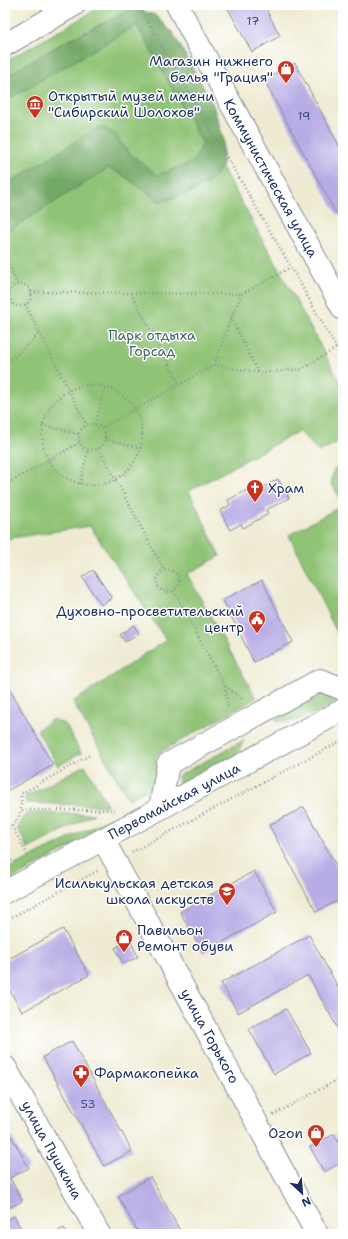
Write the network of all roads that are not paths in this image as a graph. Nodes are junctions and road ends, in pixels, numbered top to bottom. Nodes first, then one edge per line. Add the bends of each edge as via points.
1 (74, 5) edge
2 (177, 5) edge
3 (5, 45) edge
4 (343, 309) edge
5 (343, 689) edge
6 (343, 710) edge
7 (160, 808) junction
8 (102, 840) junction
9 (5, 892) edge
10 (5, 1067) edge
11 (99, 1234) edge
12 (317, 1234) edge

1 - 3 street
2 - 4 street, Коммунистическая улица
5 - 7 street via 320,680 168,764
6 - 7 street, Первомайская улица
7 - 8 street, Первомайская улица
8 - 9 street, Первомайская улица
8 - 12 street, улица Горького
10 - 11 street, улица Пушкина

